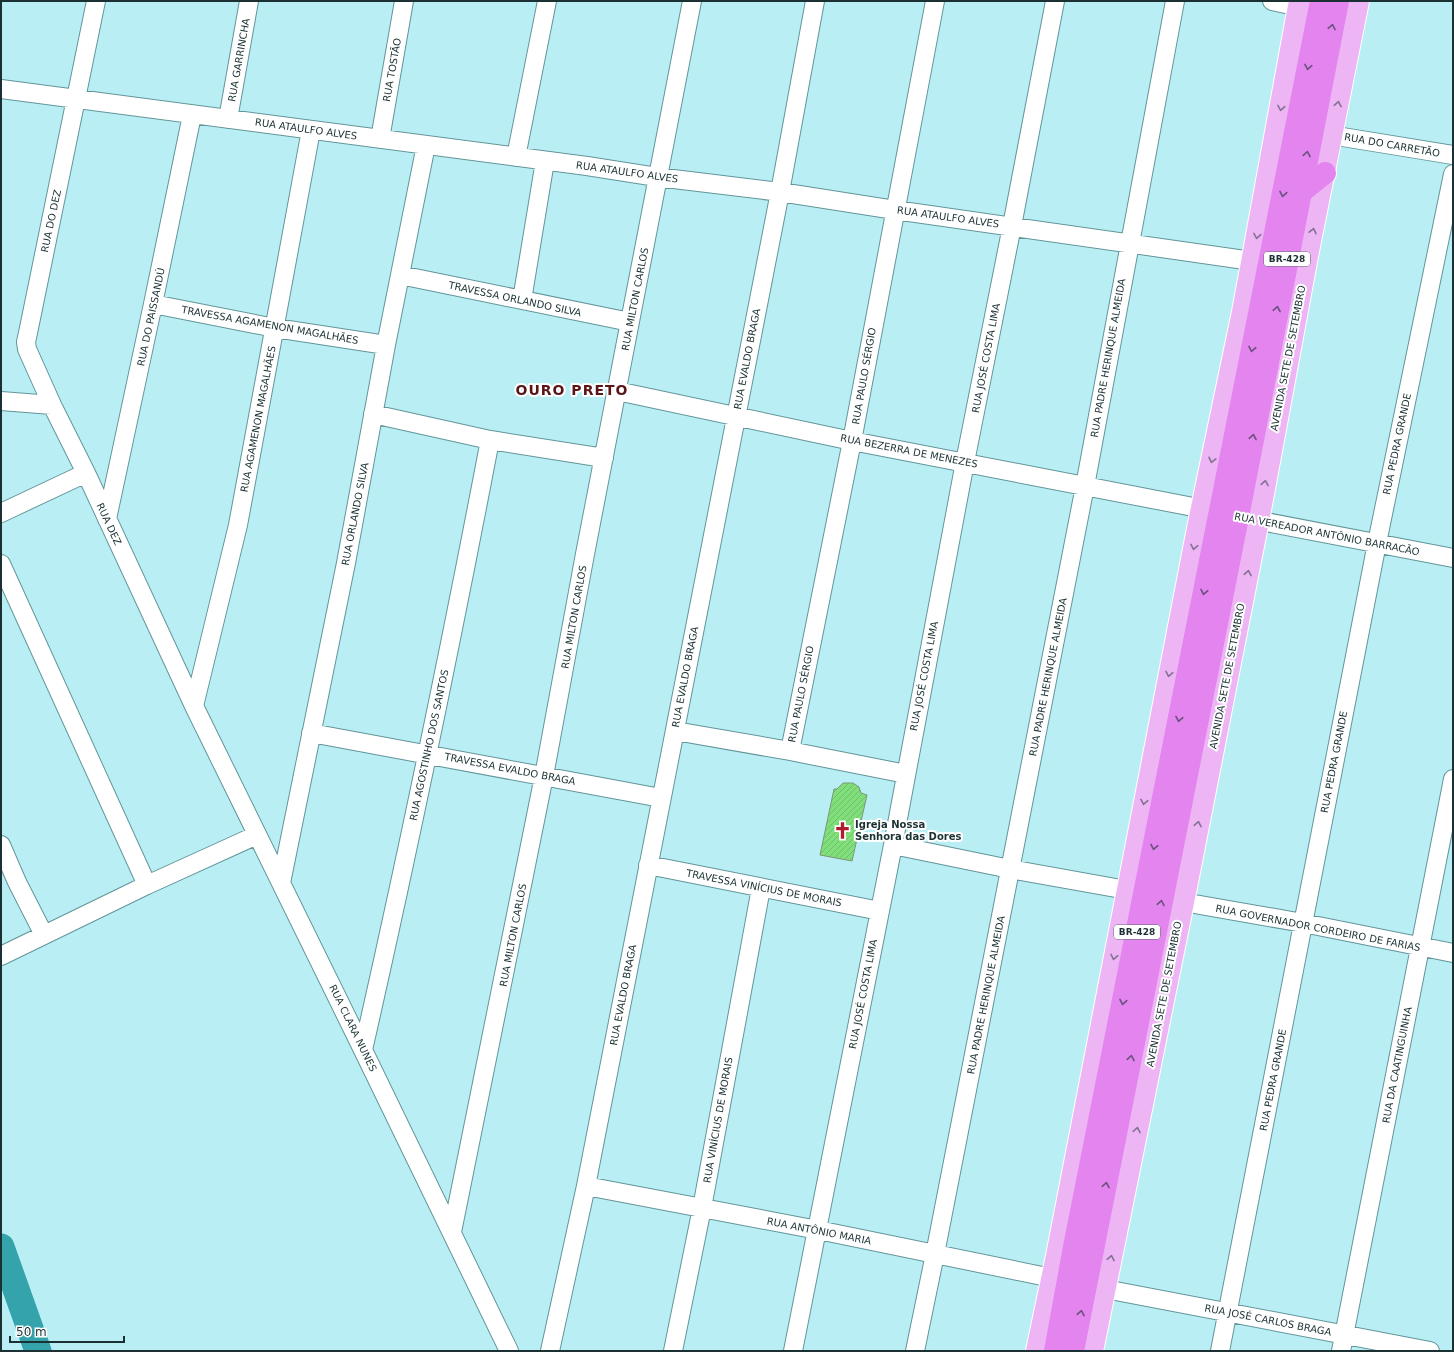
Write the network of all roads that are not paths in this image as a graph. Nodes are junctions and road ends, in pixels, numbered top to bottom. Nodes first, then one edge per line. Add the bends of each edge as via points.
1 (96, 1) edge
2 (249, 1) edge
3 (404, 1) edge
4 (547, 1) edge
5 (692, 1) edge
6 (815, 1) edge
7 (935, 1) edge
8 (1055, 1) edge
9 (1174, 1) edge
10 (1272, 1) edge
11 (1321, 1) edge
12 (1338, 1) edge
13 (1358, 1) edge
14 (1300, 4) edge
15 (1, 89) edge
16 (77, 99) junction
17 (192, 114) junction
18 (228, 119) junction
19 (311, 130) junction
20 (1322, 134) junction
21 (380, 139) junction
22 (426, 145) junction
23 (1453, 155) edge
24 (516, 157) junction
25 (545, 161) junction
26 (1325, 173) junction
27 (1453, 174) edge
28 (657, 177) junction
29 (780, 192) junction
30 (1300, 193) junction
31 (895, 210) junction
32 (1012, 226) junction
33 (1129, 244) junction
34 (1252, 260) junction
35 (400, 275) junction
36 (522, 300) junction
37 (154, 304) junction
38 (630, 322) junction
39 (275, 328) junction
40 (26, 342) joint
41 (386, 345) junction
42 (1246, 382) junction
43 (617, 391) junction
44 (1, 401) edge
45 (1224, 404) junction
46 (52, 405) junction
47 (373, 414) junction
48 (736, 416) junction
49 (490, 440) junction
50 (852, 441) junction
51 (604, 458) junction
52 (964, 462) junction
53 (86, 473) junction
54 (1085, 486) junction
55 (1, 513) edge
56 (1229, 515) junction
57 (107, 519) junction
58 (1377, 543) junction
59 (1453, 558) edge
60 (1, 564) edge
61 (194, 706) junction
62 (674, 731) junction
63 (311, 733) junction
64 (790, 751) junction
65 (428, 754) junction
66 (906, 774) junction
67 (544, 776) junction
68 (1453, 779) edge
69 (661, 798) junction
70 (258, 835) junction
71 (1, 845) edge
72 (893, 845) junction
73 (648, 865) junction
74 (1010, 869) junction
75 (282, 884) junction
76 (147, 885) junction
77 (761, 888) junction
78 (1127, 890) junction
79 (1183, 902) junction
80 (880, 911) junction
81 (1303, 923) junction
82 (44, 935) junction
83 (1420, 947) junction
84 (1453, 953) edge
85 (1, 956) edge
86 (364, 1050) junction
87 (586, 1186) junction
88 (702, 1208) junction
89 (818, 1230) junction
90 (452, 1232) junction
91 (935, 1254) junction
92 (1052, 1278) junction
93 (1105, 1289) junction
94 (1228, 1312) junction
95 (1343, 1343) edge
96 (509, 1351) edge
97 (550, 1351) edge
98 (673, 1351) edge
99 (793, 1351) edge
100 (915, 1351) edge
101 (1037, 1351) edge
102 (1055, 1351) edge
103 (1073, 1351) edge
104 (1092, 1351) edge
105 (1220, 1351) edge
106 (1430, 1351) edge

1 - 16 street
2 - 18 street, RUA GARRINCHA
3 - 21 street, RUA TOSTÃO
4 - 24 street
5 - 28 street, RUA MILTON CARLOS
6 - 29 street, RUA EVALDO BRAGA
7 - 31 street, RUA PAULO SÉRGIO
8 - 32 street, RUA JOSÉ COSTA LIMA
9 - 33 street, RUA PADRE HERINQUE ALMEIDA
10 - 14 street
11 -> 42 highway, AVENIDA SETE DE SETEMBRO / BR-428
20 -> 12 highway, AVENIDA SETE DE SETEMBRO / BR-428
20 -> 13 main road, AVENIDA SETE DE SETEMBRO
14 -> 34 main road, AVENIDA SETE DE SETEMBRO
15 - 16 street, RUA ATAULFO ALVES
16 - 17 street, RUA ATAULFO ALVES
16 - 40 street, RUA DO DEZ
17 - 18 street, RUA ATAULFO ALVES
17 - 37 street, RUA DO PAISSANDÚ
18 - 19 street, RUA ATAULFO ALVES
19 - 21 street, RUA ATAULFO ALVES
19 - 39 street, RUA AGAMENON MAGALHÃES
20 - 23 street, RUA DO CARRETÃO
20 - 26 main road, AVENIDA SETE DE SETEMBRO
30 -> 20 highway, AVENIDA SETE DE SETEMBRO / BR-428
21 - 22 street, RUA ATAULFO ALVES
22 - 24 street, RUA ATAULFO ALVES
22 - 35 street, RUA ORLANDO SILVA
24 - 25 street, RUA ATAULFO ALVES
25 - 28 street, RUA ATAULFO ALVES
25 - 36 street
26 - 30 highway
56 -> 26 main road, AVENIDA SETE DE SETEMBRO via 1307,256
27 - 58 street, RUA PEDRA GRANDE
28 - 29 street, RUA ATAULFO ALVES
28 - 38 street, RUA MILTON CARLOS
29 - 31 street, RUA ATAULFO ALVES
29 - 48 street, RUA EVALDO BRAGA
56 -> 30 highway, AVENIDA SETE DE SETEMBRO / BR-428
31 - 32 street, RUA ATAULFO ALVES
31 - 50 street, RUA PAULO SÉRGIO
32 - 33 street, RUA ATAULFO ALVES
32 - 52 street, RUA JOSÉ COSTA LIMA
33 - 34 street, RUA ATAULFO ALVES
33 - 54 street, RUA PADRE HERINQUE ALMEIDA
34 - 45 main road, AVENIDA SETE DE SETEMBRO
35 - 36 street, TRAVESSA ORLANDO SILVA
35 - 41 street, RUA ORLANDO SILVA
36 - 38 street, TRAVESSA ORLANDO SILVA
37 - 39 street, TRAVESSA AGAMENON MAGALHÃES
37 - 57 street, RUA DO PAISSANDÚ
38 - 43 street, RUA MILTON CARLOS
39 - 41 street, TRAVESSA AGAMENON MAGALHÃES
39 - 61 street, RUA AGAMENON MAGALHÃES via 238,525
40 - 46 street, RUA DEZ
41 - 47 street, RUA ORLANDO SILVA
42 - 45 highway
42 - 56 highway, AVENIDA SETE DE SETEMBRO / BR-428
43 - 48 street, RUA BEZERRA DE MENEZES
43 - 51 street, RUA MILTON CARLOS
44 - 46 street
45 -> 56 main road, AVENIDA SETE DE SETEMBRO
46 - 53 street, RUA DEZ
47 - 49 street
47 - 63 street, RUA ORLANDO SILVA
48 - 50 street, RUA BEZERRA DE MENEZES
48 - 62 street, RUA EVALDO BRAGA
49 - 51 street
49 - 65 street, RUA AGOSTINHO DOS SANTOS
50 - 52 street, RUA BEZERRA DE MENEZES
50 - 64 street, RUA PAULO SÉRGIO
51 - 67 street, RUA MILTON CARLOS
52 - 54 street, RUA BEZERRA DE MENEZES
52 - 66 street, RUA JOSÉ COSTA LIMA
53 - 55 street
53 - 57 street, RUA DEZ
54 - 56 street, RUA BEZERRA DE MENEZES
54 - 74 street, RUA PADRE HERINQUE ALMEIDA
56 - 58 street, RUA VEREADOR ANTÔNIO BARRACÃO
56 -> 78 main road, AVENIDA SETE DE SETEMBRO
79 -> 56 main road, AVENIDA SETE DE SETEMBRO
56 -> 102 highway, AVENIDA SETE DE SETEMBRO / BR-428 via 1076,1240
103 -> 56 highway, AVENIDA SETE DE SETEMBRO / BR-428
57 - 61 street, RUA DEZ
58 - 59 street, RUA VEREADOR ANTÔNIO BARRACÃO
58 - 81 street, RUA PEDRA GRANDE
60 - 76 street
61 - 70 street, RUA CLARA NUNES
62 - 64 street
62 - 69 street, RUA EVALDO BRAGA
63 - 65 street, TRAVESSA EVALDO BRAGA
63 - 75 street, RUA ORLANDO SILVA
64 - 66 street
65 - 67 street, TRAVESSA EVALDO BRAGA
65 - 86 street, RUA AGOSTINHO DOS SANTOS
66 - 72 street, RUA JOSÉ COSTA LIMA
67 - 69 street, TRAVESSA EVALDO BRAGA
67 - 90 street, RUA MILTON CARLOS
68 - 83 street, RUA DA CAATINGUINHA
69 - 73 street, RUA EVALDO BRAGA
70 - 75 street, RUA CLARA NUNES
70 - 76 street
71 - 82 street
72 - 74 street
72 - 80 street, RUA JOSÉ COSTA LIMA
73 - 77 street, TRAVESSA VINÍCIUS DE MORAIS
73 - 87 street, RUA EVALDO BRAGA
74 - 78 street
74 - 91 street, RUA PADRE HERINQUE ALMEIDA
75 - 86 street, RUA CLARA NUNES
76 - 82 street
77 - 80 street, TRAVESSA VINÍCIUS DE MORAIS
77 - 88 street, RUA VINÍCIUS DE MORAIS
78 -> 92 main road, AVENIDA SETE DE SETEMBRO
79 - 81 street, RUA GOVERNADOR CORDEIRO DE FARIAS
93 -> 79 main road, AVENIDA SETE DE SETEMBRO
80 - 89 street, RUA JOSÉ COSTA LIMA
81 - 83 street, RUA GOVERNADOR CORDEIRO DE FARIAS
81 - 94 street, RUA PEDRA GRANDE
82 - 85 street
83 - 84 street, RUA GOVERNADOR CORDEIRO DE FARIAS
83 - 95 street, RUA DA CAATINGUINHA
86 - 90 street, RUA CLARA NUNES
87 - 88 street, RUA ANTÔNIO MARIA
87 - 97 street, RUA EVALDO BRAGA
88 - 89 street, RUA ANTÔNIO MARIA
88 - 98 street, RUA VINÍCIUS DE MORAIS
89 - 91 street, RUA ANTÔNIO MARIA
89 - 99 street, RUA JOSÉ COSTA LIMA
90 - 96 street, RUA CLARA NUNES
91 - 92 street, RUA ANTÔNIO MARIA
91 - 100 street, RUA PADRE HERINQUE ALMEIDA
92 - 101 main road, AVENIDA SETE DE SETEMBRO
93 - 94 street, RUA JOSÉ CARLOS BRAGA
93 - 104 main road, AVENIDA SETE DE SETEMBRO
94 - 95 street, RUA JOSÉ CARLOS BRAGA
94 - 105 street, RUA PEDRA GRANDE
95 - 106 street, RUA JOSÉ CARLOS BRAGA

